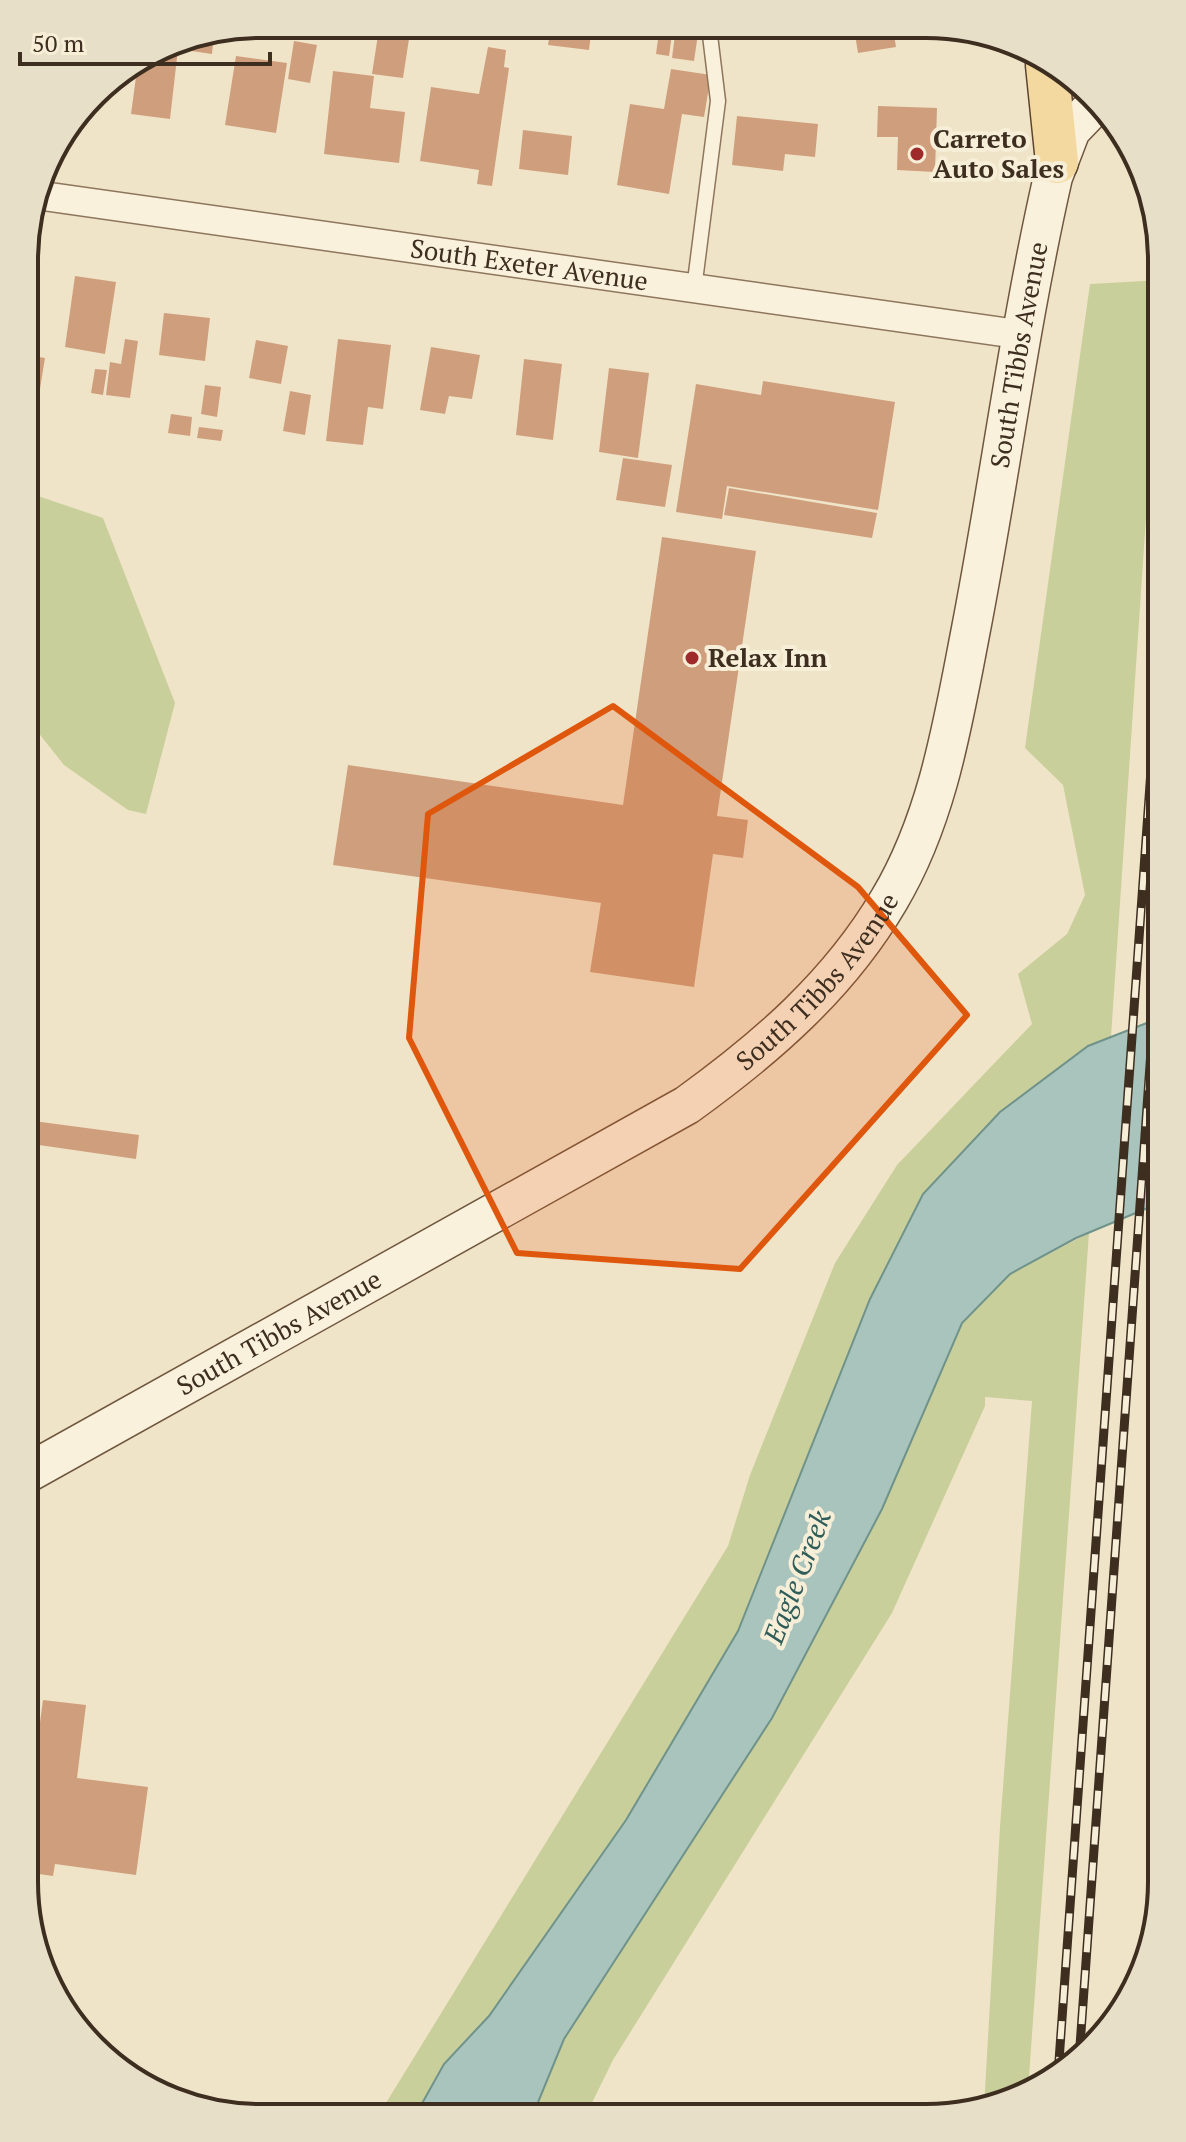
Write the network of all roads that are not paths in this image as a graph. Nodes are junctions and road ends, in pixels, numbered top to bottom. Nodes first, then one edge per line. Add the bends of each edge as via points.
1 (710, 38) edge
2 (1048, 74) edge
3 (1090, 111) edge
4 (1057, 162) junction
5 (48, 197) edge
6 (694, 289) junction
7 (1024, 335) junction
8 (38, 1467) edge

1 - 6 lane via 718,101
2 - 4 main road
3 - 4 main road, South Tibbs Avenue via 1071,130
4 - 7 main road, South Tibbs Avenue
5 - 6 street, South Exeter Avenue
6 - 7 street, South Exeter Avenue
7 - 8 main road, South Tibbs Avenue via 952,725 924,829 882,911 820,993 759,1052 687,1105

